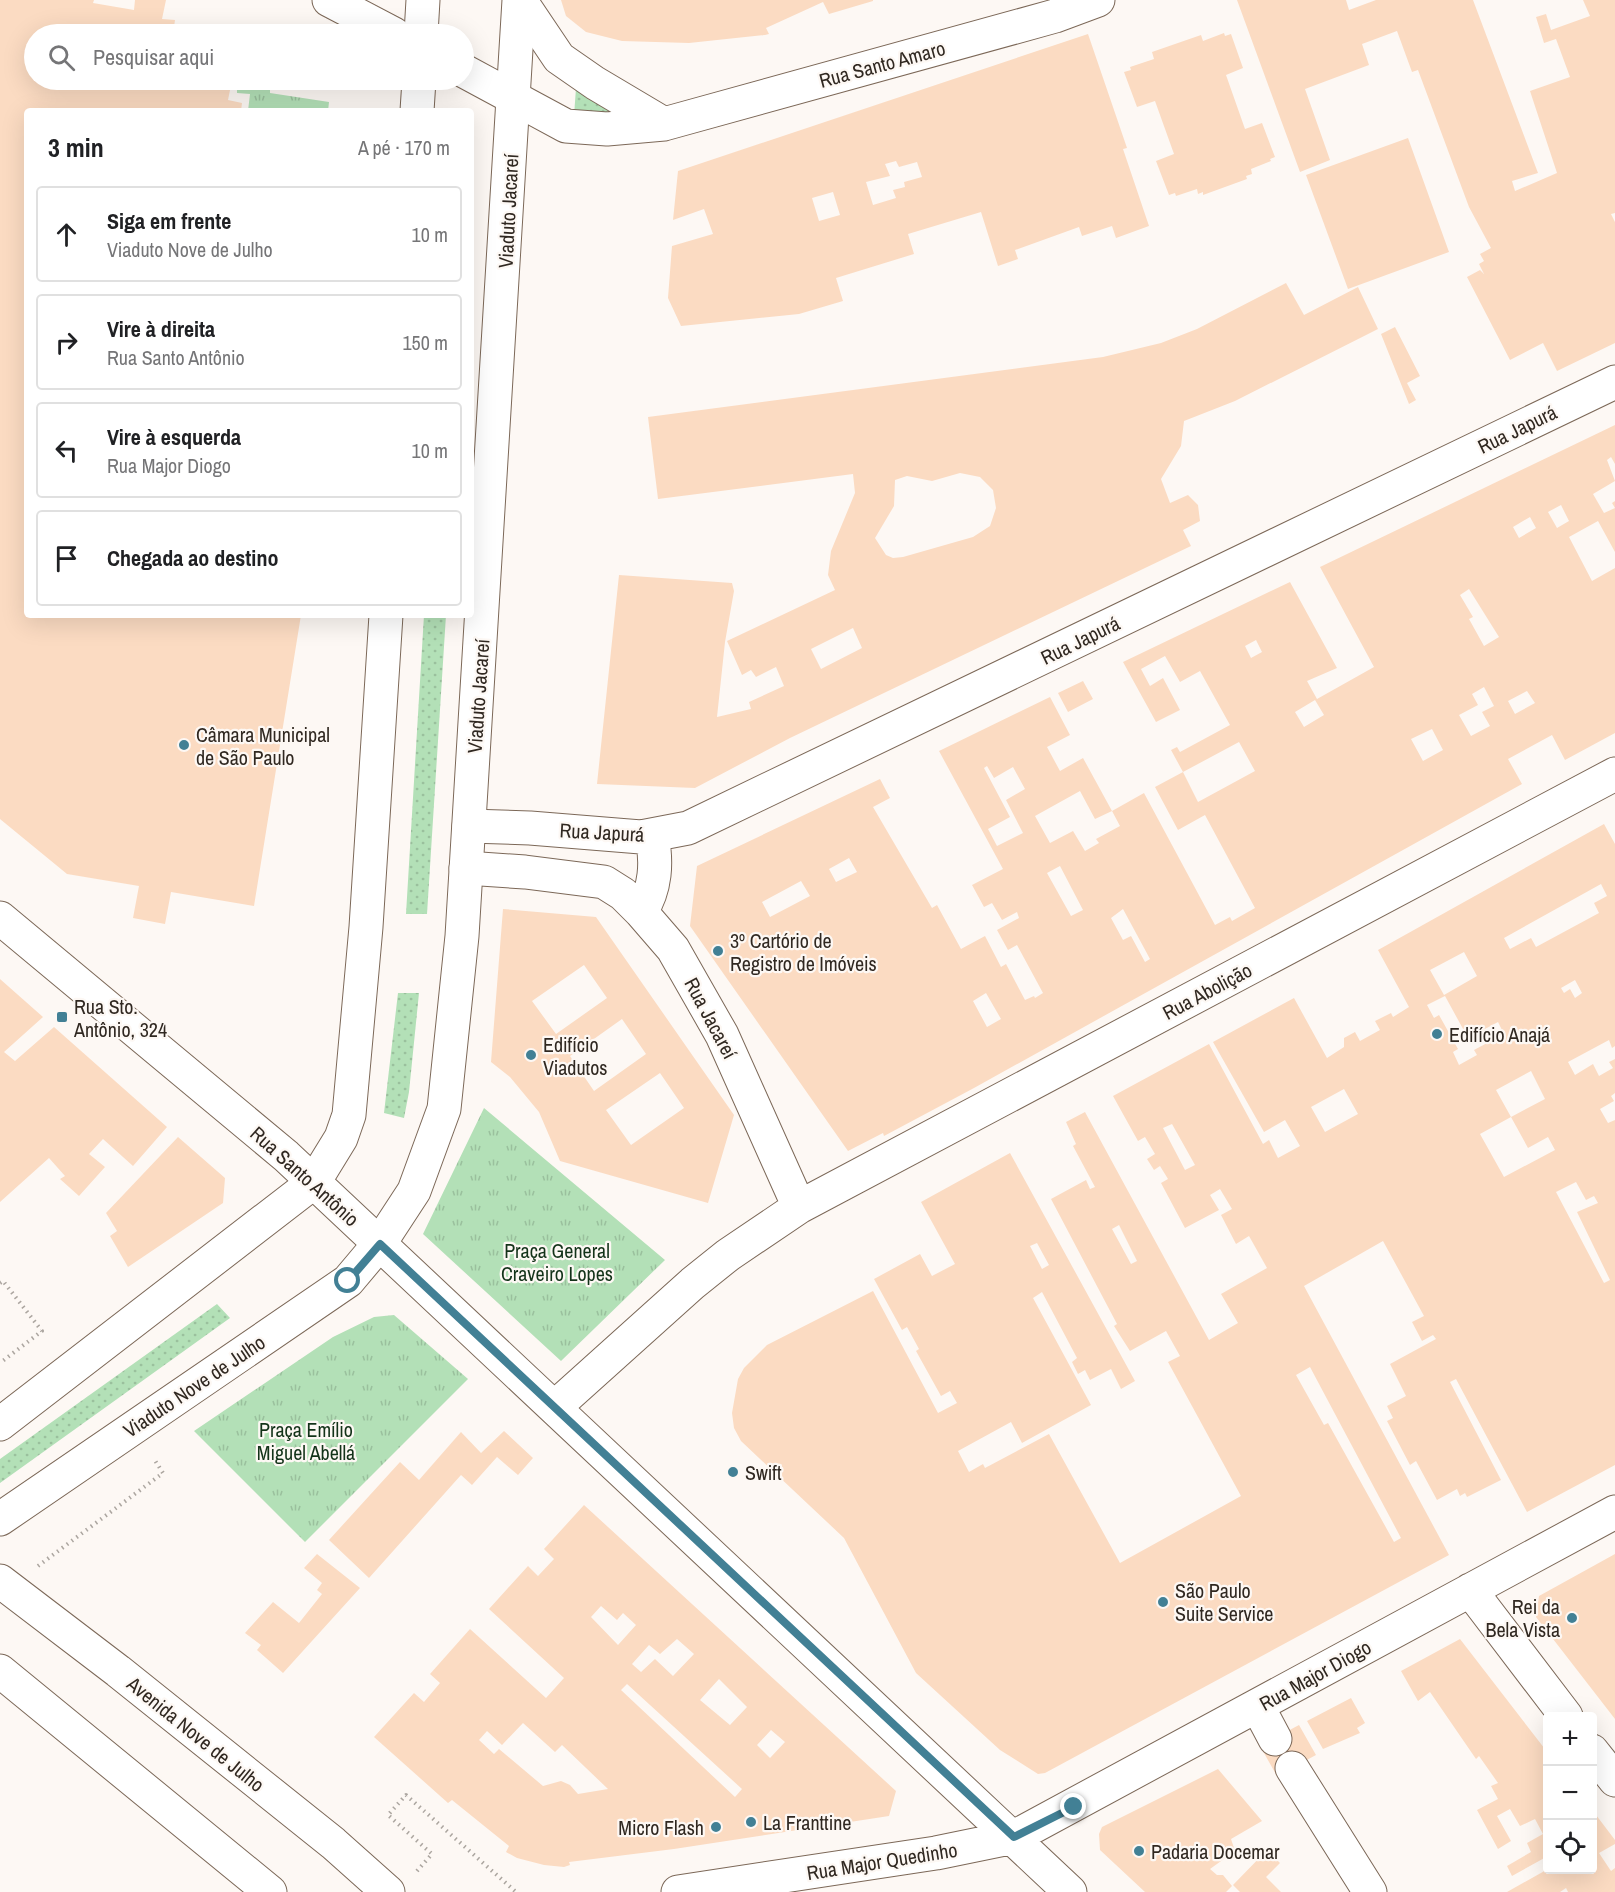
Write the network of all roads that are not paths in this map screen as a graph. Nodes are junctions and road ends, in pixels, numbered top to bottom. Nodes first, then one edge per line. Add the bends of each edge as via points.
1 (329, 0) edge
2 (423, 0) edge
3 (520, 0) edge
4 (1098, 0) edge
5 (375, 24) edge
6 (422, 24) edge
7 (474, 76) edge
8 (418, 90) edge
9 (515, 97) junction
10 (417, 108) edge
11 (664, 124) junction
12 (1615, 382) edge
13 (386, 618) edge
14 (1615, 774) edge
15 (469, 826) junction
16 (530, 828) junction
17 (652, 835) junction
18 (466, 868) junction
19 (525, 872) junction
20 (641, 912) junction
21 (0, 918) edge
22 (314, 1182) junction
23 (799, 1207) junction
24 (380, 1244) junction
25 (555, 1407) junction
26 (0, 1424) edge
27 (1615, 1512) edge
28 (0, 1519) edge
29 (4, 1584) edge
30 (1470, 1590) junction
31 (0, 1671) edge
32 (1258, 1707) junction
33 (1563, 1712) edge
34 (1275, 1739) dead end
35 (1597, 1756) edge
36 (1292, 1768) dead end
37 (1615, 1780) edge
38 (1014, 1837) junction
39 (400, 1884) edge
40 (270, 1892) edge
41 (678, 1892) edge
42 (1070, 1892) edge
43 (1370, 1892) edge

1 - 5 street
2 - 6 street
3 - 9 street, Viaduto Jacareí
3 - 11 street via 559,58
4 - 11 street, Rua Santo Amaro via 1055,16
7 - 9 street, Rua Santo Amaro
8 - 10 street
9 - 11 street, Rua Santo Amaro via 566,126 607,129
9 - 15 street, Viaduto Jacareí
12 - 17 street, Rua Japurá via 688,828
13 - 22 street via 366,927 349,1115 341,1138
14 - 23 street, Rua Abolição
15 - 16 street, Rua Japurá
15 - 18 street, Viaduto Jacareí
16 - 17 street, Rua Japurá
16 - 19 street
17 - 20 street via 656,871
18 - 19 street
18 - 24 street, Viaduto Jacareí via 444,1109 414,1191
19 - 20 street via 604,882
20 - 23 street, Rua Jacareí via 673,949 722,1035
21 - 22 street, Rua Santo Antônio
22 - 24 street, Rua Santo Antônio
22 - 26 street
23 - 25 street via 693,1283
24 - 25 street, Rua Santo Antônio
24 - 28 street, Viaduto Nove de Julho via 348,1281
25 - 38 street, Rua Santo Antônio
27 - 30 street, Rua Major Diogo
29 - 39 street, Avenida Nove de Julho via 333,1843
30 - 32 street, Rua Major Diogo
30 - 33 street
31 - 40 street
32 - 34 street
32 - 38 street, Rua Major Diogo
35 - 37 street
36 - 43 street
38 - 41 street, Rua Major Quedinho via 936,1854
38 - 42 street, Rua Santo Antônio

